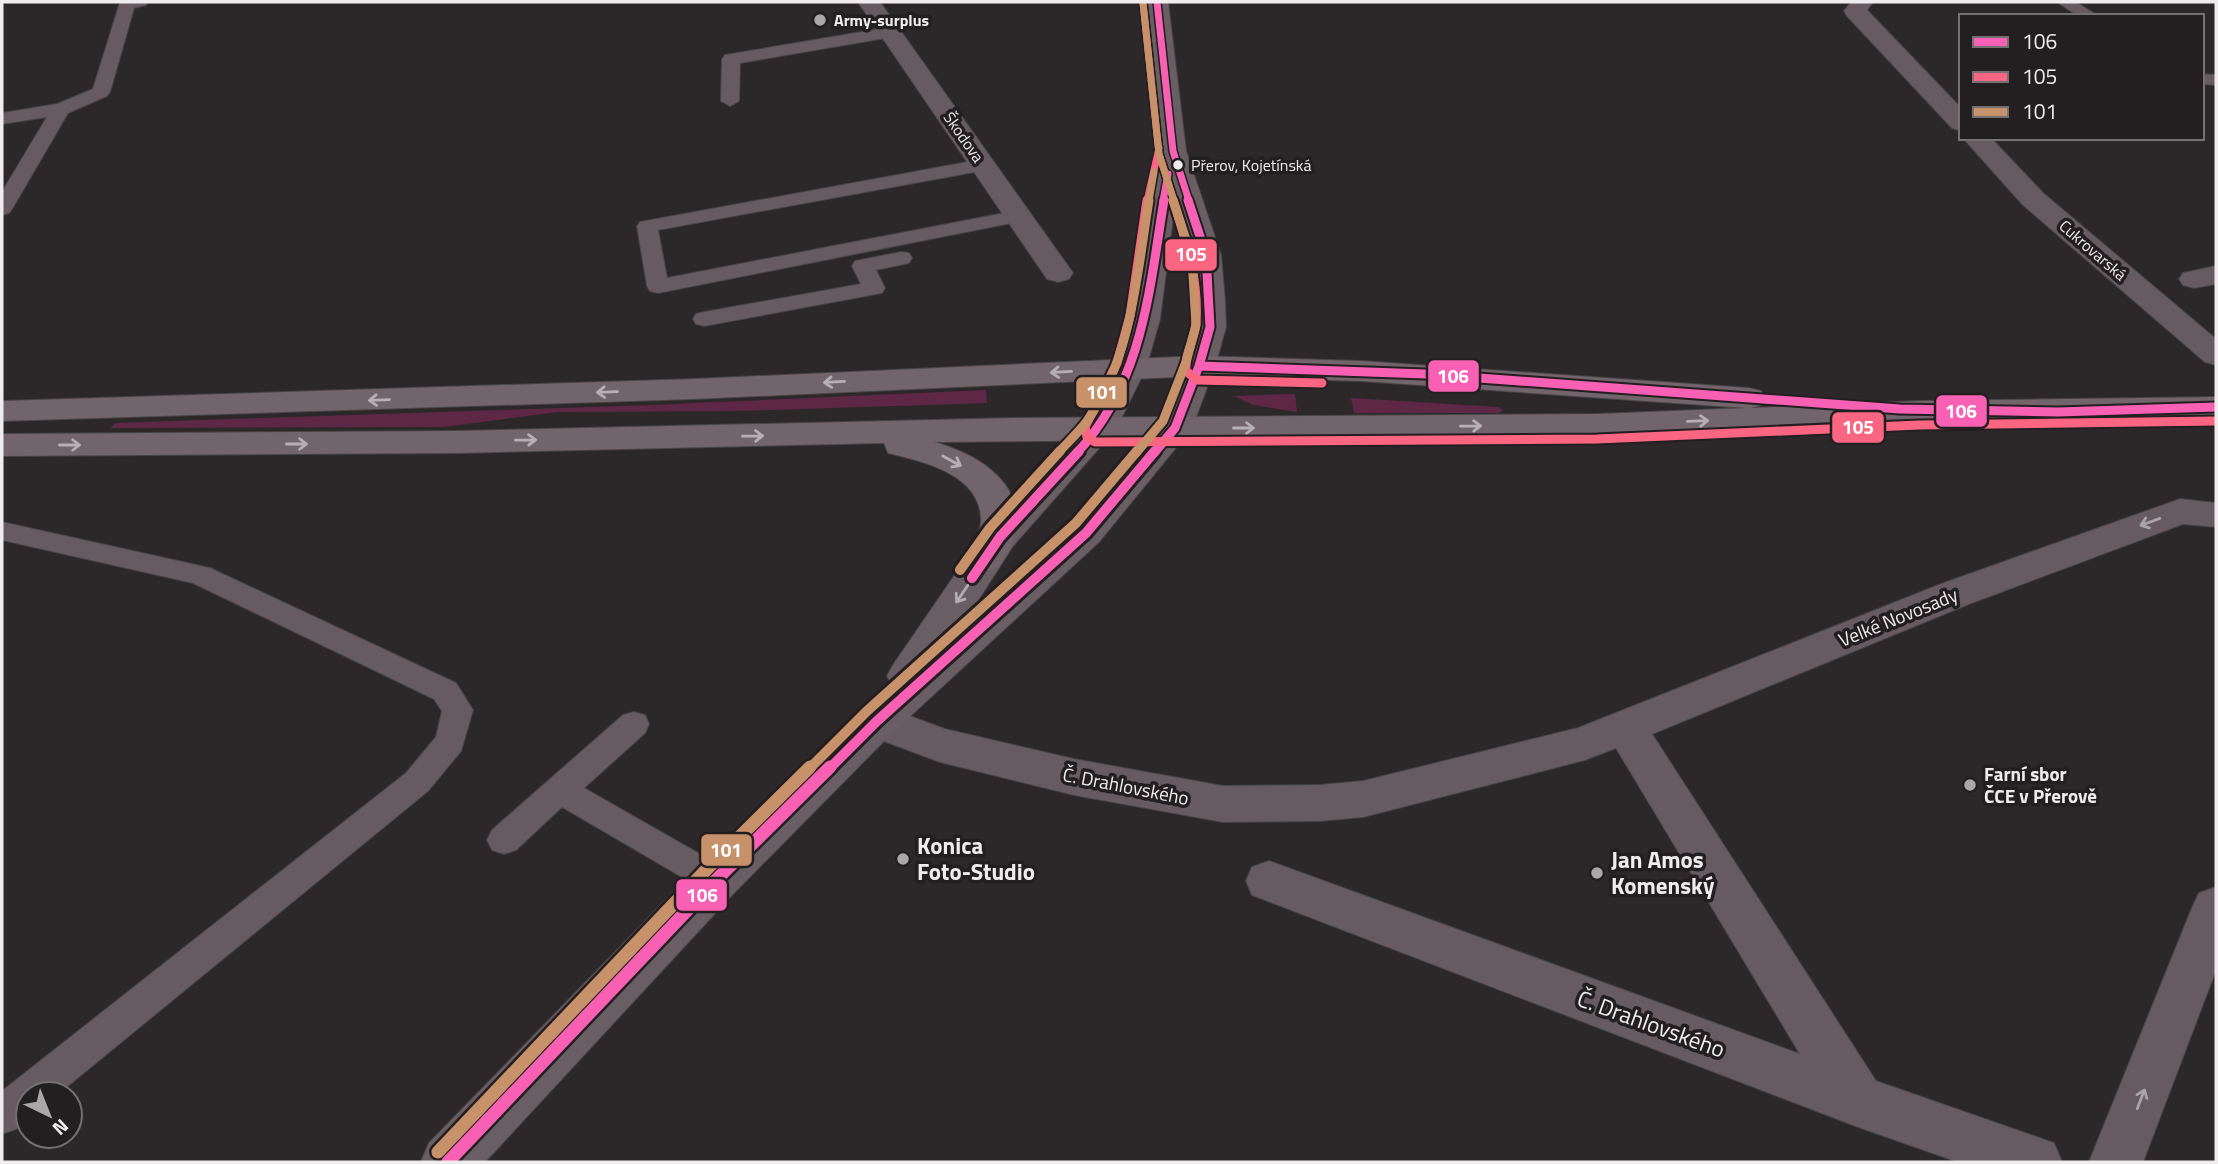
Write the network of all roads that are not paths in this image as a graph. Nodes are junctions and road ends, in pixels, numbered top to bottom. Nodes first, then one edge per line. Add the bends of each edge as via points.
1 (140, 2) edge
2 (869, 2) edge
3 (1157, 2) edge
4 (2065, 2) edge
5 (1855, 5) edge
6 (2086, 14) edge
7 (891, 32) junction
8 (730, 101) dead end
9 (61, 109) junction
10 (2, 118) edge
11 (1959, 121) edge
12 (1978, 140) edge
13 (1173, 151) junction
14 (984, 165) junction
15 (2, 209) edge
16 (1025, 224) junction
17 (979, 242) dead end
18 (904, 258) dead end
19 (1058, 273) dead end
20 (704, 319) dead end
21 (2216, 355) edge
22 (1199, 366) junction
23 (1130, 368) junction
24 (2216, 407) edge
25 (2, 411) edge
26 (1919, 411) junction
27 (1175, 428) junction
28 (1098, 429) junction
29 (814, 435) junction
30 (2, 445) edge
31 (2216, 515) edge
32 (2, 531) edge
33 (986, 558) junction
34 (877, 721) junction
35 (634, 724) dead end
36 (1605, 734) junction
37 (560, 790) junction
38 (503, 840) dead end
39 (716, 880) junction
40 (1269, 881) dead end
41 (2216, 908) edge
42 (45, 1080) edge
43 (1858, 1101) junction
44 (448, 1162) edge
45 (2035, 1162) edge
46 (2116, 1162) edge

1 - 9 lane via 127,4 101,92
2 - 7 street, Škodova
3 - 13 main road
4 - 6 lane
5 - 11 street
7 - 8 lane via 731,59
7 - 14 street, Škodova
9 - 10 lane
9 - 15 lane
12 - 21 street, Cukrovarská via 2033,199
13 - 22 main road via 1206,255 1210,327
13 - 23 main road via 1144,319
14 - 16 street, Škodova
14 - 16 lane via 648,226 658,286
16 - 17 lane
16 - 19 street, Škodova
18 - 20 lane via 863,266 874,288
22 - 23 main road
22 - 26 main road via 1579,384
22 - 27 main road
23 -> 25 main road via 694,389
23 - 28 main road
24 - 26 main road
27 -> 26 main road via 1597,425
27 - 28 main road
27 - 34 main road via 1086,533
28 - 29 main road
28 - 33 main road
30 -> 29 main road
29 -> 33 main road via 916,447 938,453 972,473 997,509 999,522
31 -> 36 street, Velké Novosady via 2180,511 1955,594
32 - 42 lane via 200,575 445,691 458,710 450,742 417,782
33 -> 34 main road
34 - 36 street, Č. Drahlovského via 940,745 1074,777 1223,804 1363,799
34 - 39 main road
35 - 37 lane
36 - 43 street
37 - 38 lane
37 - 39 lane
39 - 44 main road
40 - 43 street, Č. Drahlovského
46 -> 41 street
43 - 45 street, Č. Drahlovského

